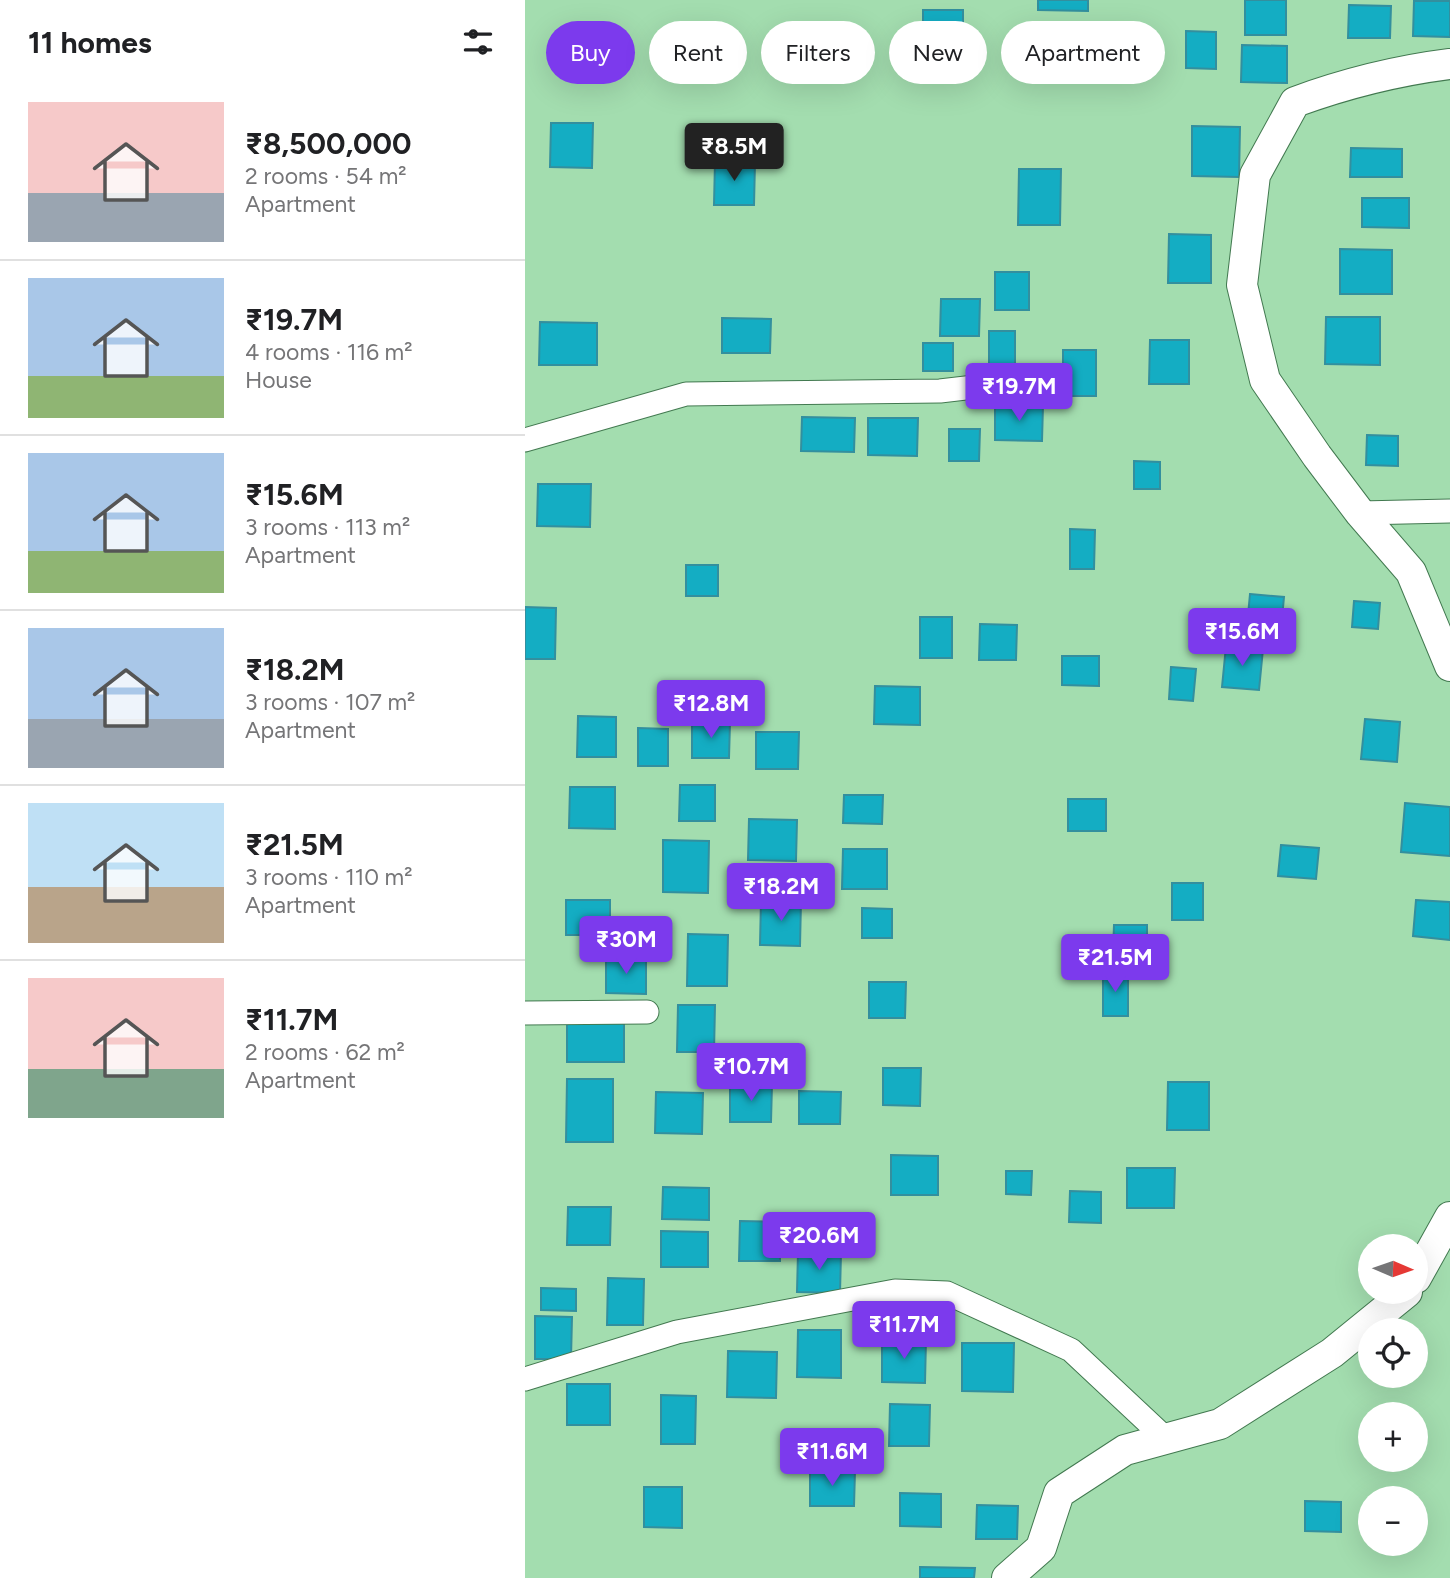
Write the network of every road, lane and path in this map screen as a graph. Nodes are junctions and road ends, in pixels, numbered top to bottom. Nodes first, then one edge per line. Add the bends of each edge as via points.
1 (1450, 64) edge
2 (1034, 380) dead end
3 (525, 440) edge
4 (1450, 511) edge
5 (1360, 513) junction
6 (1450, 666) edge
7 (647, 1012) dead end
8 (525, 1013) edge
9 (1450, 1217) edge
10 (1428, 1256) edge
11 (1392, 1304) edge
12 (525, 1379) edge
13 (1165, 1438) junction
14 (1007, 1578) edge

1 - 5 street via 1347,83 1295,102 1255,175 1242,285 1265,380
2 - 3 street via 940,391 686,394
4 - 5 street
5 - 6 street via 1411,572
7 - 8 street
9 - 10 street
11 - 13 street via 1332,1353 1220,1424
12 - 13 street via 677,1332 895,1292 947,1293 1071,1350
13 - 14 street via 1125,1450 1059,1493 1041,1548

